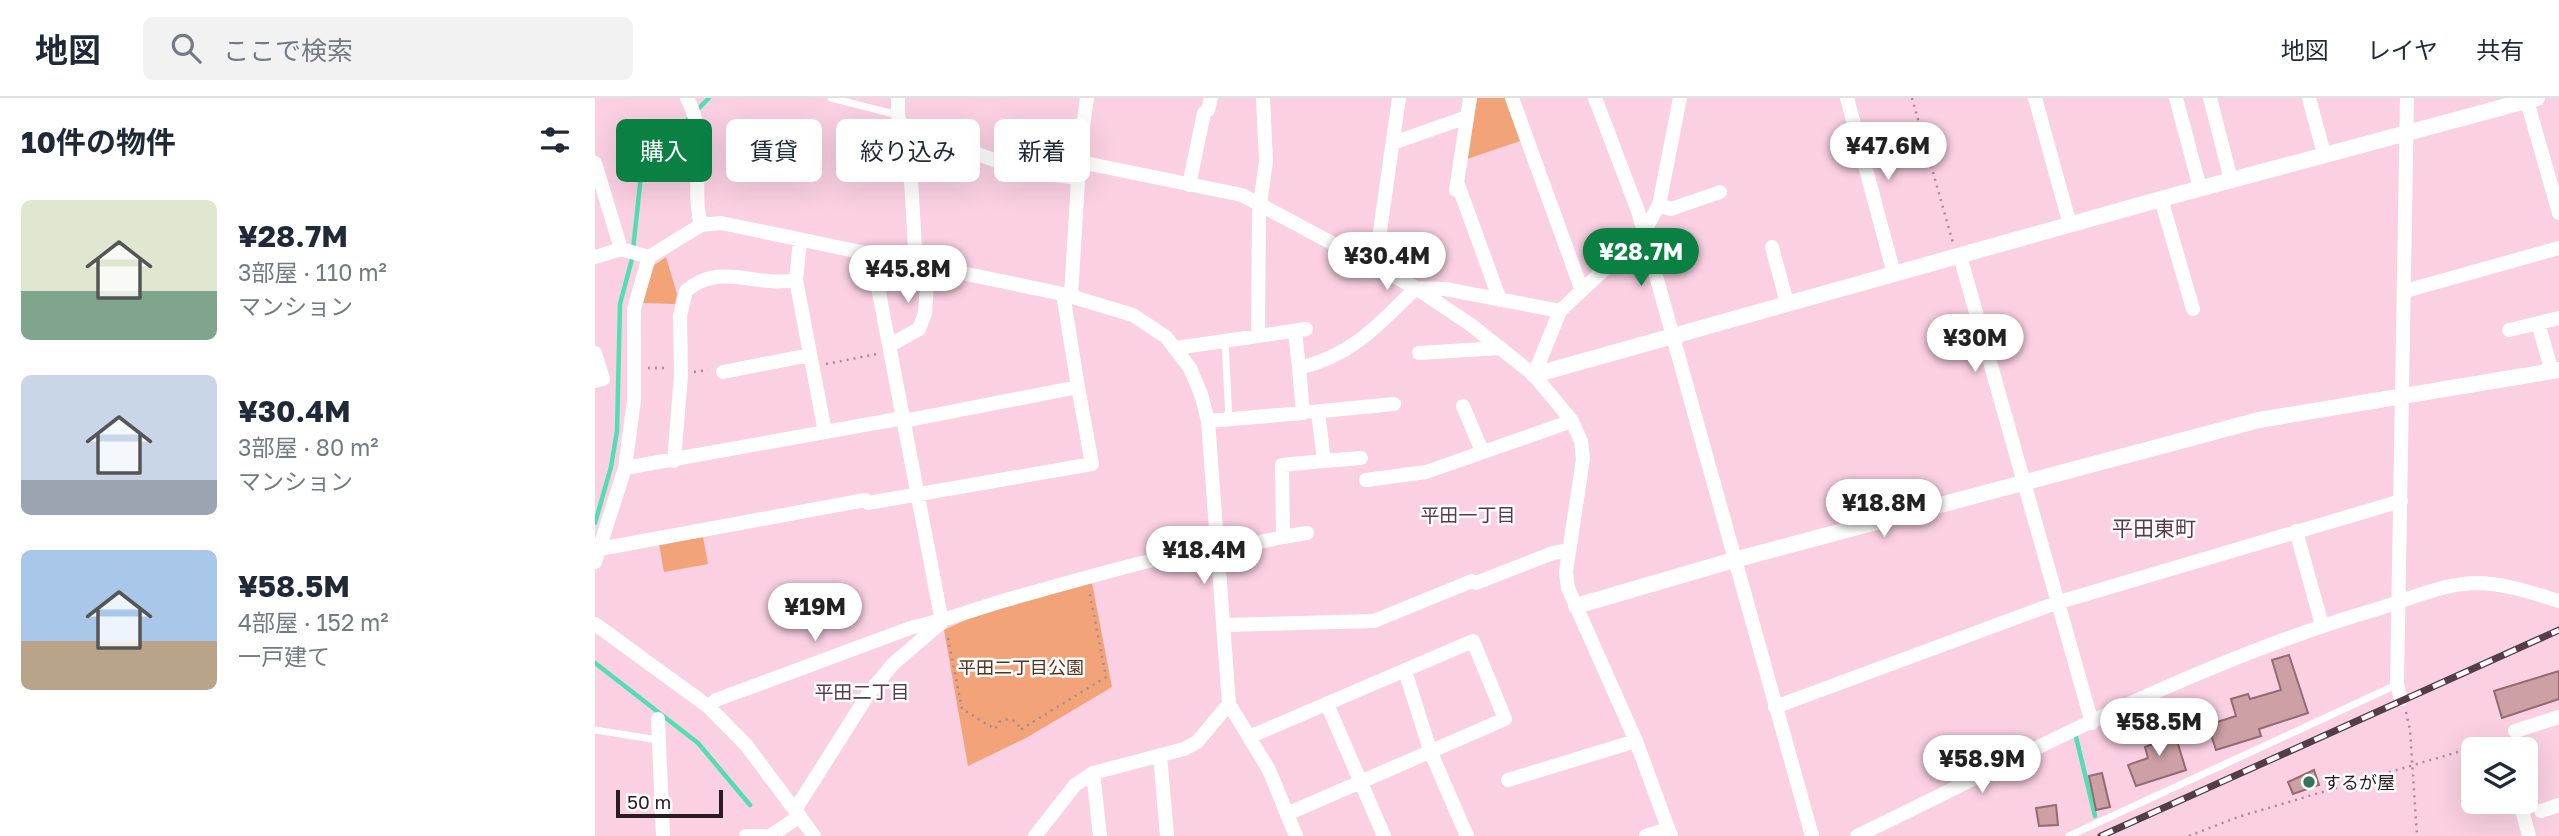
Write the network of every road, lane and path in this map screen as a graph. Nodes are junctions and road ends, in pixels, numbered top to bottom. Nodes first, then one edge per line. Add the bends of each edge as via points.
1 (831, 98) edge
2 (898, 98) edge
3 (1087, 98) edge
4 (1211, 98) edge
5 (1263, 98) edge
6 (1399, 98) edge
7 (1470, 98) edge
8 (1511, 98) edge
9 (1595, 98) edge
10 (1680, 98) edge
11 (1847, 98) edge
12 (1912, 98) edge
13 (2035, 98) edge
14 (2176, 98) edge
15 (2210, 98) edge
16 (2309, 98) edge
17 (2407, 98) edge
18 (2532, 99) edge
19 (694, 105) edge
20 (1467, 117) junction
21 (894, 119) edge
22 (900, 119) edge
23 (1085, 119) edge
24 (2407, 134) junction
25 (1393, 143) junction
26 (2324, 154) junction
27 (595, 163) edge
28 (1090, 165) edge
29 (2231, 180) junction
30 (911, 182) edge
31 (1078, 182) edge
32 (598, 184) edge
33 (1189, 185) junction
34 (2200, 188) junction
35 (1720, 192) dead end
36 (2161, 198) junction
37 (1658, 205) junction
38 (1261, 206) junction
39 (2559, 213) edge
40 (701, 225) junction
41 (2070, 225) junction
42 (1643, 233) junction
43 (800, 242) junction
44 (1772, 247) dead end
45 (2559, 248) edge
46 (625, 250) junction
47 (647, 255) junction
48 (872, 256) junction
49 (1958, 256) junction
50 (595, 257) edge
51 (922, 266) junction
52 (1375, 266) junction
53 (1894, 274) junction
54 (796, 280) junction
55 (1416, 288) junction
56 (1581, 288) junction
57 (2405, 291) junction
58 (1067, 295) junction
59 (1500, 300) junction
60 (1787, 303) junction
61 (2193, 309) dead end
62 (1560, 311) junction
63 (2559, 318) edge
64 (2539, 323) junction
65 (2509, 330) dead end
66 (1672, 334) junction
67 (1258, 336) junction
68 (1225, 341) junction
69 (1176, 348) junction
70 (1501, 348) junction
71 (890, 349) junction
72 (595, 353) edge
73 (1419, 353) dead end
74 (811, 361) junction
75 (634, 368) junction
76 (1299, 368) junction
77 (680, 371) junction
78 (2555, 371) edge
79 (723, 372) joint
80 (1534, 374) junction
81 (595, 381) edge
82 (1079, 387) junction
83 (2403, 396) junction
84 (1394, 404) dead end
85 (1463, 406) dead end
86 (1311, 412) junction
87 (904, 419) junction
88 (1229, 419) junction
89 (1208, 421) junction
90 (1572, 421) junction
91 (825, 432) junction
92 (1482, 451) junction
93 (1360, 458) dead end
94 (674, 461) junction
95 (1324, 461) junction
96 (625, 468) junction
97 (1366, 480) dead end
98 (2024, 483) junction
99 (917, 494) junction
100 (2400, 501) junction
101 (595, 510) edge
102 (610, 519) junction
103 (2296, 531) junction
104 (1307, 533) dead end
105 (1283, 537) junction
106 (1219, 548) junction
107 (1569, 550) junction
108 (598, 555) edge
109 (1734, 560) junction
110 (1087, 577) junction
111 (2559, 601) edge
112 (2056, 603) junction
113 (2398, 603) junction
114 (1576, 606) junction
115 (943, 621) junction
116 (595, 624) edge
117 (1225, 625) junction
118 (2322, 625) junction
119 (1405, 671) junction
120 (2399, 692) junction
121 (1229, 704) junction
122 (1327, 704) junction
123 (709, 707) junction
124 (1775, 708) junction
125 (658, 719) dead end
126 (2558, 721) edge
127 (2092, 723) junction
128 (595, 730) edge
129 (2515, 731) dead end
130 (1249, 737) junction
131 (659, 740) junction
132 (1636, 741) junction
133 (2461, 751) dead end
134 (1431, 753) junction
135 (1160, 755) junction
136 (2412, 765) junction
137 (1093, 773) junction
138 (1508, 780) dead end
139 (1362, 783) junction
140 (2559, 805) edge
141 (2541, 811) dead end
142 (798, 813) junction
143 (1287, 814) junction
144 (2523, 814) dead end
145 (1669, 832) edge
146 (663, 836) edge
147 (746, 836) edge
148 (767, 836) edge
149 (814, 836) edge
150 (1035, 836) edge
151 (1100, 836) edge
152 (1167, 836) edge
153 (1296, 836) edge
154 (1384, 836) edge
155 (1467, 836) edge
156 (1646, 836) edge
157 (1812, 836) edge
158 (1857, 836) edge
159 (2069, 836) edge
160 (2189, 836) edge
161 (2417, 836) edge
162 (2529, 836) edge

1 - 21 lane
2 - 22 street
3 - 23 street
4 - 33 street
5 - 38 street via 1266,161
6 - 25 street
7 - 20 street
8 - 56 street
9 - 42 street
10 - 37 street
11 - 53 street
12 - 49 path
13 - 41 street
14 - 34 street
15 - 29 street
16 - 26 street
17 - 24 street
18 - 24 street
18 - 39 street
19 - 40 street via 696,207
20 - 25 street
20 - 59 street via 1456,187
24 - 26 street
24 - 57 street
25 - 52 street
26 - 29 street
27 - 32 street
28 - 33 street
29 - 34 street
30 - 51 street
31 - 58 street
32 - 46 street
33 - 38 street via 1242,195
34 - 36 street
35 - 37 street via 1671,209
36 - 41 street
36 - 61 street
37 - 42 street
38 - 52 street
38 - 67 street
40 - 43 street via 721,223
40 - 47 street
41 - 49 street
42 - 56 street
42 - 66 street
43 - 48 street
43 - 54 street
44 - 60 street
45 - 57 street
46 - 47 street
46 - 50 street
47 - 75 street via 634,309
48 - 51 street
48 - 71 street
49 - 53 street
49 - 98 street
51 - 58 street
51 - 71 street via 925,313 919,329
52 - 55 street
53 - 60 street
54 - 74 street
54 - 77 street via 757,282 720,274 695,284 683,297
55 - 59 street
55 - 70 street
55 - 76 street via 1354,346
56 - 62 street
57 - 83 street
58 - 69 street via 1133,315
58 - 82 street
59 - 62 street
60 - 66 street
62 - 80 street
63 - 64 street
64 - 65 street
64 - 78 street
66 - 80 street
66 - 109 street
67 - 68 street
67 - 76 street via 1301,331
68 - 69 street
68 - 88 lane
69 - 89 street via 1190,368
70 - 73 street
70 - 80 street
71 - 74 path
71 - 87 street
72 - 81 street via 603,379
74 - 79 street
74 - 91 street
75 - 77 path
75 - 96 street
76 - 86 street
77 - 79 path via 722,367
77 - 94 street
78 - 83 street
80 - 90 street
82 - 87 street
82 - 99 street via 1092,464
83 - 98 street via 2259,420
83 - 100 street
84 - 86 street
85 - 92 street
86 - 88 street
86 - 95 street
87 - 91 street
87 - 99 street
88 - 89 street
89 - 106 street
90 - 92 street
90 - 107 street via 1583,459
91 - 94 street
92 - 97 street via 1426,472
93 - 95 street
94 - 96 street
95 - 105 street via 1282,465
96 - 102 street
98 - 109 street
98 - 112 street
99 - 108 street via 865,500
99 - 115 street
100 - 103 street
100 - 113 street
101 - 102 street
102 - 108 street
103 - 112 street
103 - 118 street
104 - 105 street
105 - 106 street
106 - 110 street
106 - 117 street
107 - 114 street via 1566,572
107 - 117 street via 1472,581 1374,621
109 - 114 street
109 - 124 street
110 - 115 street
110 - 115 path via 1106,677 1020,730 1009,719 995,729 962,709
111 - 113 street via 2477,583 2434,589
112 - 124 street
112 - 127 street
113 - 118 street
113 - 120 street
114 - 132 street
115 - 123 street via 822,659 716,700
115 - 142 street via 893,664 869,693
116 - 123 street
117 - 121 street
118 - 127 street via 2215,664
119 - 122 street
119 - 134 street
119 - 134 street via 1473,641 1505,719
120 - 136 path via 2410,730
120 - 159 lane
121 - 130 street
121 - 135 street via 1197,742
122 - 130 street
122 - 139 street
123 - 142 street via 747,746
124 - 157 street
125 - 131 street
126 - 129 street
127 - 158 street
128 - 131 lane
130 - 143 street
131 - 146 street
132 - 138 street
132 - 145 street
133 - 136 path
134 - 139 street
134 - 155 street
135 - 137 street
135 - 152 street
136 - 160 path
136 - 161 path
137 - 150 street via 1075,785
137 - 151 street
139 - 143 street
139 - 154 street
140 - 141 street
142 - 148 street
142 - 149 street
143 - 153 street
144 - 162 street
145 - 156 street
147 - 148 street

